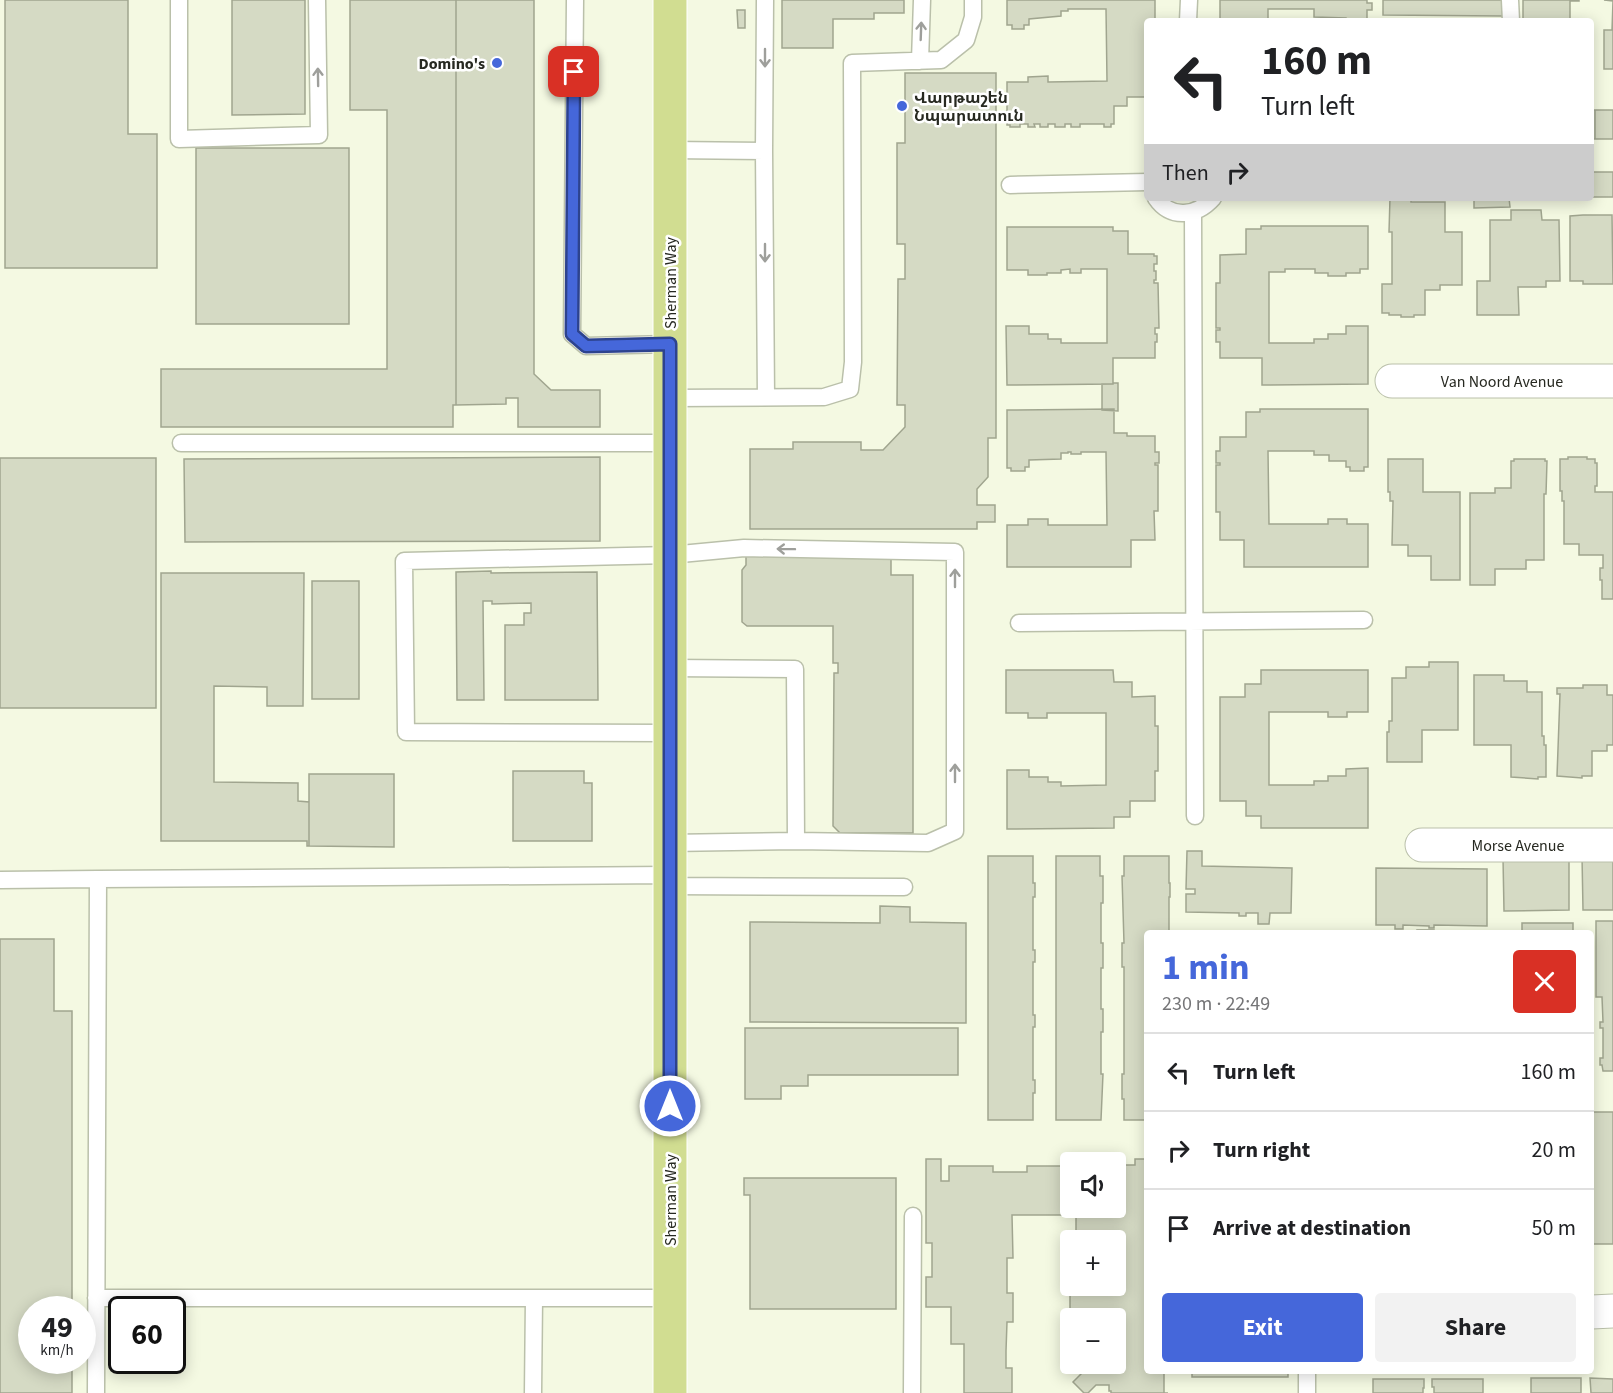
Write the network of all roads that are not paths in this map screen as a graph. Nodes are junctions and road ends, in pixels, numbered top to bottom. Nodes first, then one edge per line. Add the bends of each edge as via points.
1 (179, 0) edge
2 (317, 0) edge
3 (575, 0) edge
4 (670, 0) edge
5 (765, 0) edge
6 (922, 0) edge
7 (973, 0) edge
8 (1189, 0) edge
9 (1510, 0) edge
10 (1188, 18) edge
11 (1511, 18) edge
12 (920, 61) junction
13 (670, 150) junction
14 (764, 151) junction
15 (1144, 182) edge
16 (1010, 184) dead end
17 (1158, 201) edge
18 (1210, 201) edge
19 (1193, 212) junction
20 (670, 344) junction
21 (1392, 381) dead end
22 (1613, 381) edge
23 (766, 397) junction
24 (670, 398) junction
25 (181, 443) dead end
26 (670, 443) junction
27 (670, 555) junction
28 (1364, 620) dead end
29 (1196, 621) junction
30 (1019, 623) dead end
31 (670, 668) junction
32 (670, 733) junction
33 (1196, 816) dead end
34 (796, 841) junction
35 (1422, 845) dead end
36 (1613, 845) edge
37 (669, 868) junction
38 (98, 879) junction
39 (0, 880) edge
40 (904, 886) dead end
41 (913, 1216) dead end
42 (96, 1298) joint
43 (534, 1299) junction
44 (670, 1299) junction
45 (1613, 1311) edge
46 (1594, 1312) edge
47 (96, 1374) edge
48 (1307, 1374) edge
49 (96, 1393) edge
50 (532, 1393) edge
51 (670, 1393) edge
52 (912, 1393) edge
53 (1307, 1393) edge

1 -> 2 lane via 179,139 319,135
3 - 20 lane via 572,334 586,346
4 - 13 main road, Sherman Way
5 -> 14 lane
12 -> 6 lane
7 - 12 lane via 966,40 941,60
8 - 10 lane
9 - 11 lane
12 - 23 lane via 852,63 850,389 824,397
13 - 14 lane
13 - 20 main road, Sherman Way
14 -> 23 lane
15 - 16 lane
17 - 19 lane via 1170,210
18 - 19 lane
19 - 29 lane
20 - 24 main road, Sherman Way
21 - 22 street, Van Noord Avenue
23 - 24 lane
24 - 26 main road, Sherman Way
25 - 26 lane
26 - 27 main road, Sherman Way
27 - 31 main road, Sherman Way
27 - 32 lane via 404,561 406,732
34 -> 27 lane via 928,843 955,831 955,552 744,548
28 - 29 lane
29 - 30 lane
29 - 33 lane
31 - 32 main road, Sherman Way
31 - 34 lane via 795,669
32 - 37 main road, Sherman Way
34 - 37 lane
35 - 36 street, Morse Avenue
37 - 38 lane
37 - 40 lane
37 - 44 main road, Sherman Way
38 - 39 lane
38 - 42 lane
41 - 52 lane
42 - 43 lane
43 - 44 lane
43 - 50 lane
44 - 51 main road, Sherman Way
45 - 46 street
47 - 49 lane
48 - 53 lane

